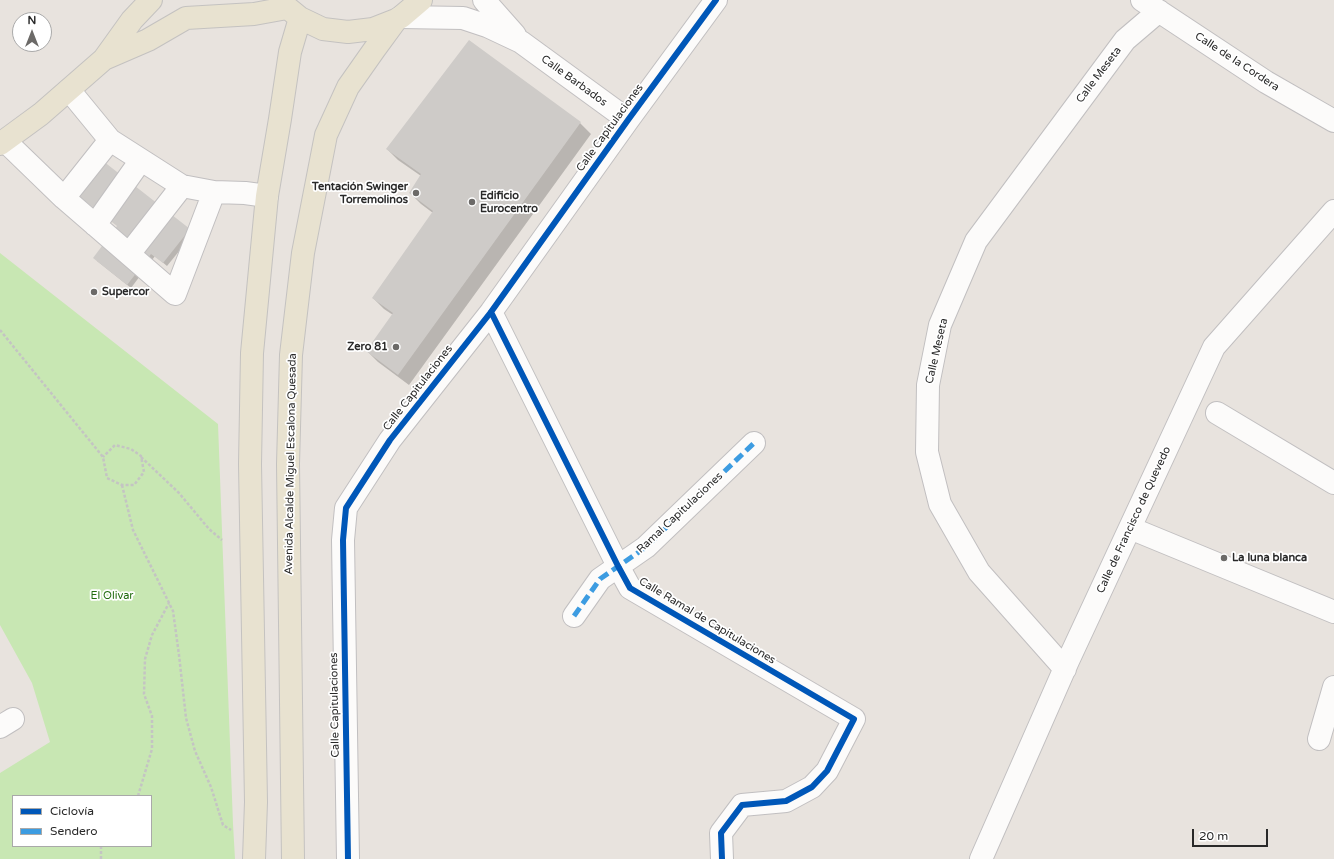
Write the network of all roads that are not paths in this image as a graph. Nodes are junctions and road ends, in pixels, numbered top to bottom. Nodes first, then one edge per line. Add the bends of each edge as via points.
1 (151, 0) edge
2 (421, 0) edge
3 (484, 0) edge
4 (716, 0) edge
5 (1151, 5) edge
6 (289, 9) edge
7 (399, 19) junction
8 (521, 42) junction
9 (104, 59) junction
10 (69, 90) junction
11 (628, 120) junction
12 (1334, 121) edge
13 (110, 140) junction
14 (2, 143) edge
15 (142, 160) junction
16 (182, 186) junction
17 (214, 192) junction
18 (267, 196) junction
19 (64, 198) junction
20 (1334, 211) edge
21 (95, 225) junction
22 (129, 254) junction
23 (492, 312) junction
24 (1216, 413) dead end
25 (754, 443) dead end
26 (1334, 483) edge
27 (1130, 528) junction
28 (618, 566) junction
29 (1334, 612) edge
30 (574, 616) dead end
31 (1065, 669) junction
32 (1334, 687) edge
33 (1318, 739) dead end
34 (254, 852) edge
35 (293, 859) edge
36 (348, 859) edge
37 (722, 859) edge
38 (982, 859) edge

1 - 9 main road via 132,20
2 - 7 main road
3 - 8 street, Calle Barbados
4 - 11 street, Calle Capitulaciones
5 - 12 street, Calle de la Cordera via 1266,82
5 - 31 street, Calle Meseta via 976,241 940,325 928,385 927,452 940,504 979,572
6 - 7 main road via 323,28 348,32 373,29
6 - 9 main road via 186,18 148,40
6 - 18 main road via 290,52
7 - 8 street, Calle Barbados via 463,18
7 - 35 main road, Avenida Alcalde Miguel Escalona Quesada via 348,87 326,135 303,252 291,356 288,464
8 - 11 street, Calle Barbados
9 - 10 main road
10 - 13 street
10 - 14 main road
11 - 23 street, Calle Capitulaciones
13 - 15 street
13 - 19 street
14 - 19 street
15 - 16 street
15 - 21 street
16 - 17 street
16 - 22 street
17 - 18 street
17 - 22 street via 175,294
18 - 34 main road via 252,353 250,464 256,802
19 - 21 street
20 - 27 street, Calle de Francisco de Quevedo via 1214,347
21 - 22 street
23 - 28 street, Calle Ramal de Capitulaciones
23 - 36 street, Calle Capitulaciones via 390,440 346,508 343,540
24 - 26 street
25 - 28 street, Ramal Capitulaciones via 646,547
27 - 29 street
27 - 31 street, Calle de Francisco de Quevedo
28 - 30 street, Ramal Capitulaciones via 600,579
28 - 37 street, Calle Ramal de Capitulaciones via 630,588 854,719 827,771 812,787 786,801 742,805 721,833
31 - 38 street, Calle de Francisco de Quevedo
32 - 33 street

